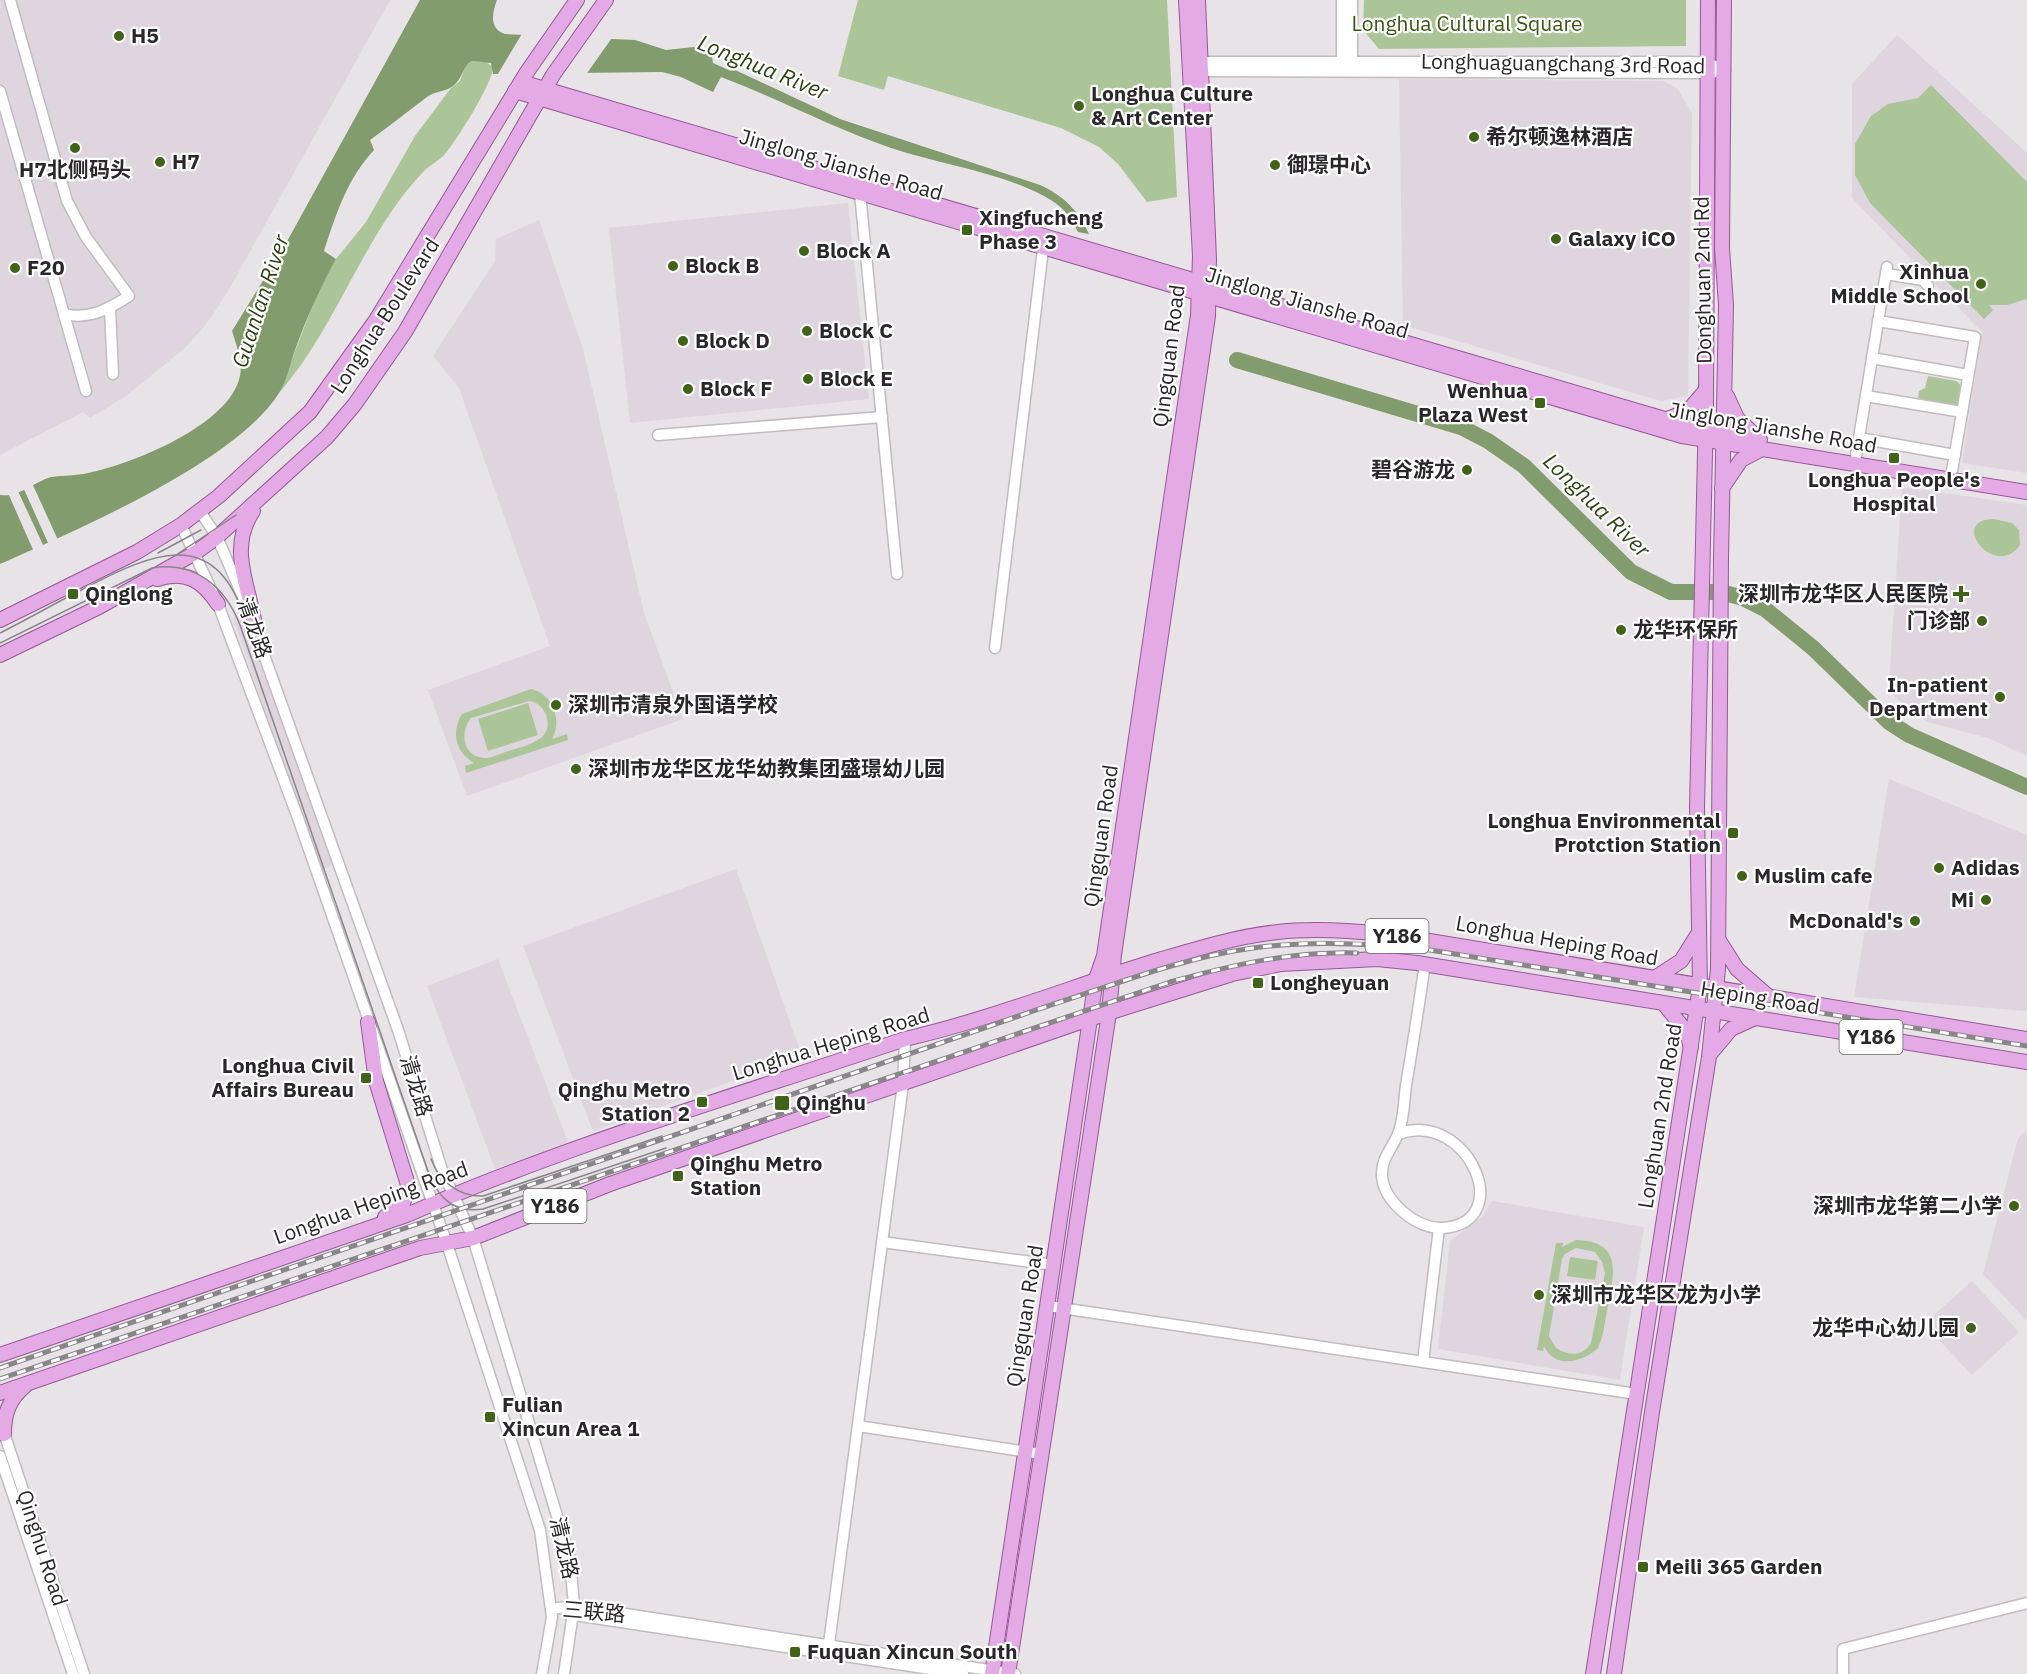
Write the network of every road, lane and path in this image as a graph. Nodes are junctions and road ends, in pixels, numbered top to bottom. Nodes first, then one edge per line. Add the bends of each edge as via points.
1 (10, 0) edge
2 (606, 0) edge
3 (1186, 0) edge
4 (1198, 0) edge
5 (1342, 0) edge
6 (1352, 0) edge
7 (1708, 0) edge
8 (1724, 0) edge
9 (575, 3) edge
10 (1347, 66) junction
11 (1201, 67) junction
12 (1707, 69) junction
13 (1725, 70) junction
14 (521, 82) junction
15 (0, 91) edge
16 (542, 94) junction
17 (5, 132) edge
18 (860, 193) junction
19 (1044, 242) junction
20 (1928, 286) dead end
21 (1204, 290) junction
22 (110, 309) junction
23 (64, 314) junction
24 (1878, 321) junction
25 (1872, 358) junction
26 (113, 374) dead end
27 (1968, 375) junction
28 (1725, 389) junction
29 (1706, 390) junction
30 (86, 391) dead end
31 (1866, 396) junction
32 (1962, 412) junction
33 (882, 417) junction
34 (1667, 419) junction
35 (658, 435) dead end
36 (1704, 435) junction
37 (1859, 438) junction
38 (1723, 439) junction
39 (1761, 446) junction
40 (1955, 455) junction
41 (1856, 456) junction
42 (1953, 471) junction
43 (2027, 483) edge
44 (1721, 490) junction
45 (2027, 492) edge
46 (264, 495) junction
47 (200, 511) junction
48 (181, 525) junction
49 (217, 537) junction
50 (195, 553) junction
51 (1702, 559) joint
52 (1720, 560) joint
53 (897, 574) dead end
54 (141, 584) junction
55 (218, 604) junction
56 (0, 620) edge
57 (256, 633) junction
58 (995, 648) dead end
59 (0, 655) edge
60 (1700, 930) junction
61 (1719, 939) junction
62 (1425, 964) junction
63 (1113, 974) junction
64 (1096, 979) junction
65 (1653, 979) junction
66 (1700, 987) junction
67 (1717, 990) junction
68 (1770, 998) junction
69 (1664, 1004) junction
70 (1698, 1010) junction
71 (1109, 1013) junction
72 (1714, 1013) junction
73 (1092, 1018) junction
74 (1753, 1019) junction
75 (368, 1022) junction
76 (905, 1039) junction
77 (2027, 1039) edge
78 (1692, 1051) junction
79 (1709, 1057) junction
80 (2027, 1062) edge
81 (903, 1084) junction
82 (1398, 1134) junction
83 (452, 1196) junction
84 (432, 1204) junction
85 (1439, 1228) junction
86 (349, 1235) junction
87 (473, 1238) junction
88 (882, 1242) junction
89 (447, 1244) junction
90 (1054, 1265) junction
91 (1048, 1306) junction
92 (1064, 1307) junction
93 (3, 1354) edge
94 (1423, 1362) junction
95 (31, 1382) junction
96 (0, 1393) edge
97 (1637, 1394) junction
98 (858, 1426) junction
99 (2, 1428) edge
100 (1026, 1452) junction
101 (1041, 1454) junction
102 (0, 1456) edge
103 (2027, 1603) edge
104 (551, 1609) junction
105 (574, 1611) junction
106 (829, 1644) junction
107 (992, 1672) edge
108 (73, 1674) edge
109 (84, 1674) edge
110 (542, 1674) edge
111 (564, 1674) edge
112 (963, 1674) edge
113 (1010, 1674) edge
114 (1593, 1674) edge
115 (1614, 1674) edge
116 (1843, 1674) edge

1 - 22 street via 67,201 86,237 129,296
2 - 16 main road, Longhua Boulevard
3 - 21 main road, Qingquan Road
4 - 11 main road, Qingquan Road
5 - 10 street
6 - 10 street
7 - 12 main road, Donghuan 2nd Rd
8 - 13 main road, Donghuan 2nd Rd
9 - 14 main road, Longhua Boulevard
10 - 11 street, Longhuaguangchang 3rd Road
10 - 12 street, Longhuaguangchang 3rd Road
11 - 21 main road, Qingquan Road
12 - 13 street, Longhuaguangchang 3rd Road
12 - 29 main road, Donghuan 2nd Rd
13 - 28 main road, Donghuan 2nd Rd
14 - 16 main road, Jinglong Jianshe Road
14 - 47 main road, Longhua Boulevard via 376,320 326,392 284,438
15 - 17 street
16 - 18 main road, Jinglong Jianshe Road
16 - 19 main road, Jinglong Jianshe Road
16 - 46 main road, Longhua Boulevard via 405,332 362,395 327,437
17 - 23 street
18 - 19 main road, Jinglong Jianshe Road
18 - 33 street
19 - 21 main road, Jinglong Jianshe Road
19 - 58 street
20 - 24 street via 1923,280 1886,270
21 - 34 main road, Jinglong Jianshe Road via 1247,294
21 - 36 main road, Jinglong Jianshe Road via 1682,436
21 - 63 main road, Qingquan Road via 1208,316
21 - 64 main road, Qingquan Road via 1104,956
22 - 23 street via 92,315
22 - 26 street
23 - 30 street
24 - 25 street
24 - 27 street via 1974,337
25 - 27 street
25 - 31 street
27 - 32 street
28 - 38 main road, Donghuan 2nd Rd
28 - 39 main road via 1737,418
29 - 34 main road via 1688,411
29 - 36 main road, Donghuan 2nd Rd
31 - 32 street
31 - 37 street
32 - 40 street
33 - 35 street
33 - 53 street
34 - 36 main road, Jinglong Jianshe Road
36 - 38 main road, Jinglong Jianshe Road
36 - 51 main road, Donghuan 2nd Rd
37 - 40 street
37 - 41 street
38 - 39 main road, Jinglong Jianshe Road
38 - 44 main road, Donghuan 2nd Rd
39 - 41 main road, Jinglong Jianshe Road
39 - 44 main road via 1741,460
39 - 45 main road, Jinglong Jianshe Road
40 - 42 street
41 - 42 main road, Jinglong Jianshe Road
42 - 43 main road, Jinglong Jianshe Road
44 - 52 main road, Donghuan 2nd Rd
46 - 49 main road, Longhua Boulevard
46 - 57 main road via 245,525 239,549
47 - 48 main road, Longhua Boulevard
47 - 49 street, 清龙路
48 - 50 street, 清龙路
48 - 56 main road, Longhua Boulevard
49 - 50 main road, Longhua Boulevard
49 - 57 street, 清龙路
50 - 54 main road, Longhua Boulevard
50 - 55 street, 清龙路
51 - 60 main road, Longhuan 2nd Road via 1697,808
52 - 61 main road, Longhuan 2nd Road
54 - 55 main road via 164,577 189,576 204,585
54 - 59 main road, Longhua Boulevard
55 - 75 street, 清龙路 via 298,818
57 - 83 street, 清龙路 via 398,1030
60 - 65 main road via 1681,961
60 - 66 main road, Longhuan 2nd Road
61 - 67 main road, Longhuan 2nd Road
61 - 68 main road via 1737,969
62 - 69 main road, Longhua Heping Road / Y186
62 - 71 main road, Longhua Heping Road / Y186 via 1377,959 1281,964 1232,974
62 - 82 street
63 - 64 main road, Longhua Heping Road / Y186
63 - 65 main road, Longhua Heping Road / Y186 via 1242,938 1321,929 1387,934
63 - 71 main road, Qingquan Road
64 - 73 main road, Qingquan Road
64 - 76 main road, Longhua Heping Road / Y186 via 951,1029
65 - 66 main road, Longhua Heping Road / Y186
66 - 67 main road, Heping Road / Y186
66 - 70 main road, Longhuan 2nd Road
67 - 68 main road, Heping Road / Y186
67 - 72 main road, Longhuan 2nd Road
68 - 77 main road, Heping Road / Y186
69 - 70 main road, Heping Road / Y186
69 - 78 main road via 1686,1031
70 - 72 main road, Heping Road / Y186
70 - 78 main road, Longhuan 2nd Road
71 - 73 main road, Longhua Heping Road / Y186
71 - 92 main road, Qingquan Road
72 - 74 main road, Heping Road / Y186
72 - 79 main road, Longhuan 2nd Road
73 - 81 main road, Longhua Heping Road / Y186
73 - 90 main road, Qingquan Road
74 - 79 main road via 1731,1029
74 - 80 main road, Heping Road / Y186
75 - 84 street, 清龙路
75 - 86 main road via 376,1081 406,1173 408,1193 394,1212
76 - 81 street
76 - 83 main road, Longhua Heping Road / Y186 via 605,1139
78 - 97 main road, Longhuan 2nd Road
79 - 115 main road, Longhuan 2nd Road
81 - 87 main road, Longhua Heping Road / Y186 via 610,1184
81 - 88 street
82 - 85 street via 1383,1160 1382,1178 1387,1191 1407,1215 1423,1225
82 - 85 street via 1413,1128 1433,1130 1468,1157 1479,1177 1478,1208 1469,1220 1456,1227
83 - 84 main road, Longhua Heping Road / Y186
83 - 87 street, 清龙路
84 - 86 main road, Longhua Heping Road / Y186
84 - 89 street, 清龙路
85 - 94 street
86 - 93 main road, Longhua Heping Road / Y186
87 - 89 main road, Longhua Heping Road / Y186
87 - 105 street, 清龙路 via 570,1558
88 - 90 street
88 - 98 street
89 - 95 main road, Longhua Heping Road / Y186 via 420,1248
89 - 104 street, 清龙路 via 540,1530
90 - 91 main road, Qingquan Road
91 - 92 street
91 - 100 main road, Qingquan Road
92 - 94 street
92 - 101 main road, Qingquan Road
94 - 97 street
95 - 96 main road, Longhua Heping Road / Y186
95 - 99 main road via 10,1403
97 - 114 main road, Longhuan 2nd Road
98 - 100 street
98 - 106 street
99 - 109 street, Qinghu Road
100 - 101 street
100 - 107 main road, Qingquan Road
101 - 113 main road, Qingquan Road
102 - 108 street, Qinghu Road
103 - 116 street via 1843,1649
104 - 105 street, 三联路
104 - 110 street, 清龙路
105 - 106 street, 三联路
105 - 111 street, 清龙路
105 - 112 street, 三联路
106 - 107 street, 三联路
107 - 113 street, 三联路

